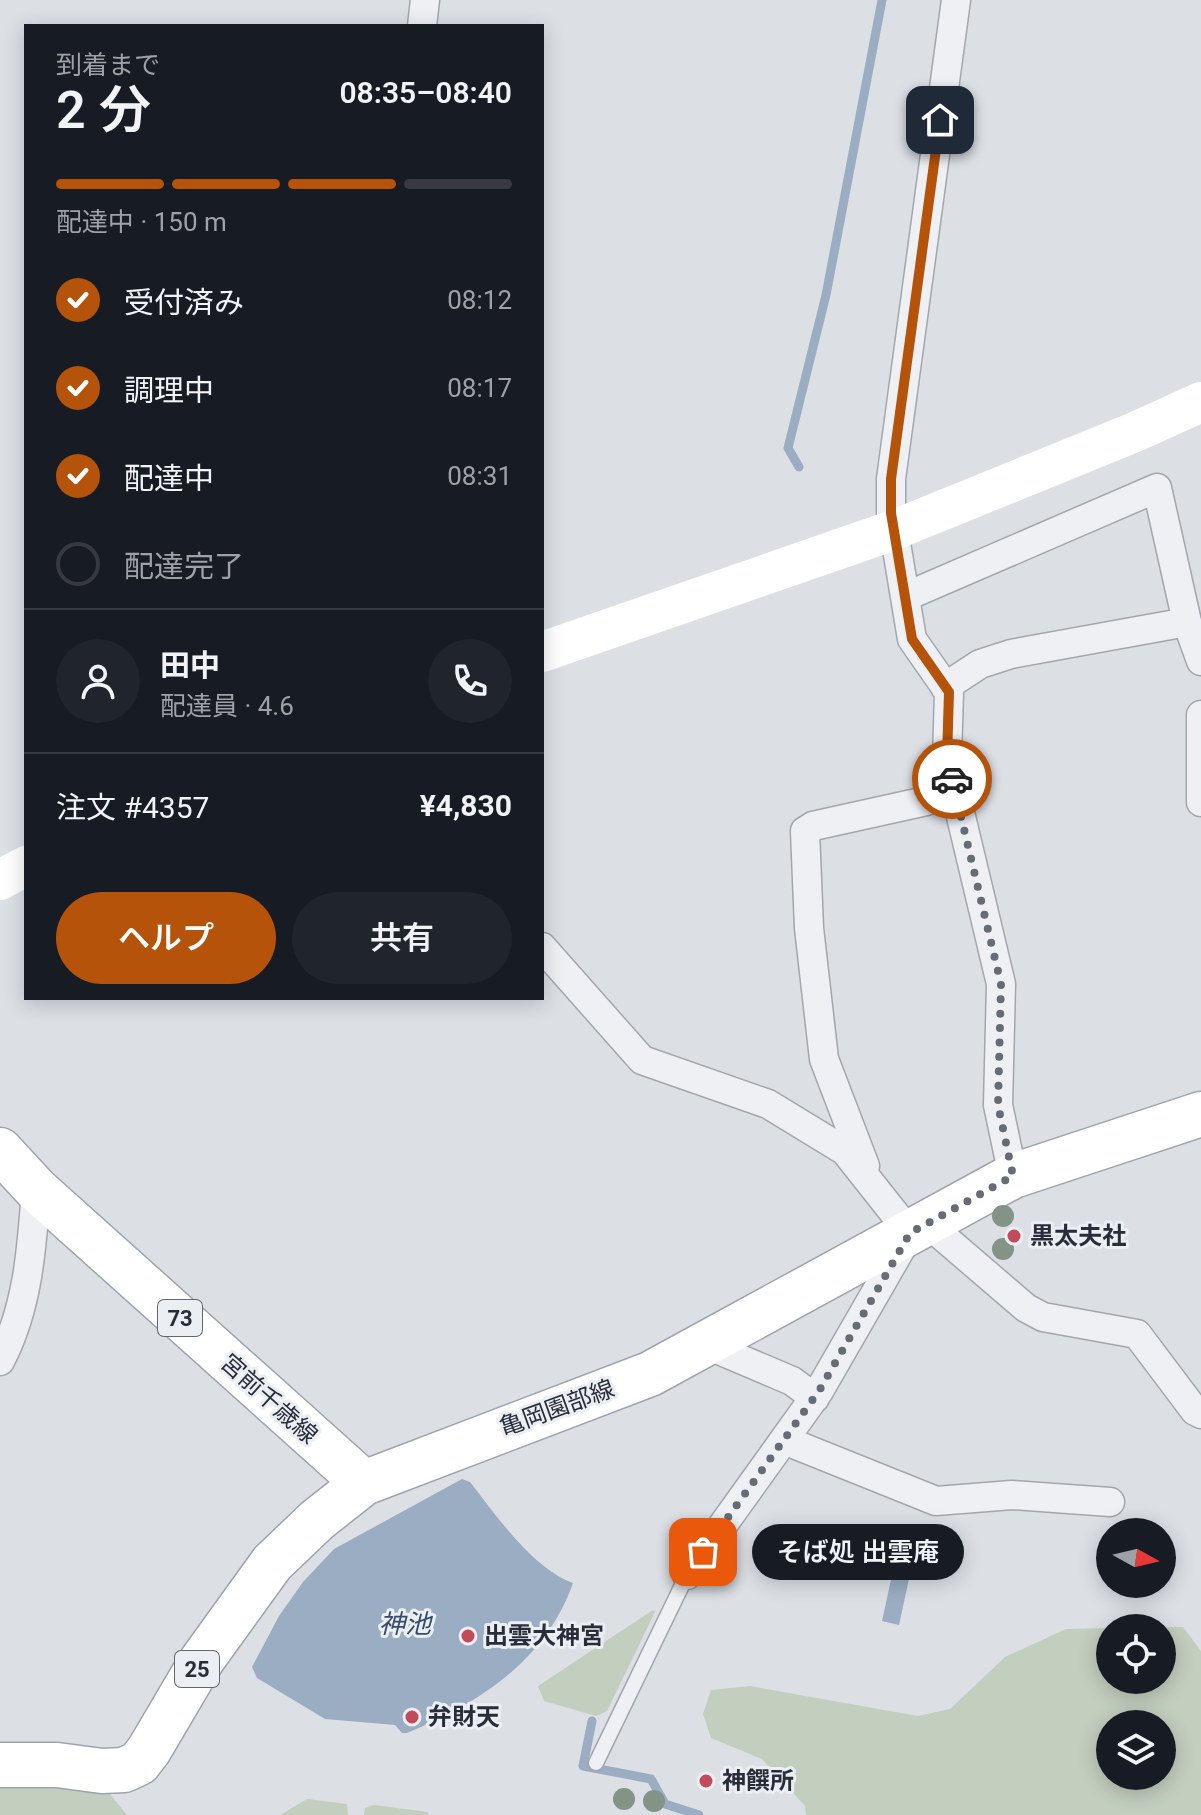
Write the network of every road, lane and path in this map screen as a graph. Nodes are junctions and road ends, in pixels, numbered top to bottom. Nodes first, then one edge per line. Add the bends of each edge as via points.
1 (425, 0) edge
2 (956, 0) edge
3 (422, 24) edge
4 (1201, 402) edge
5 (894, 530) junction
6 (907, 596) junction
7 (1187, 622) junction
8 (544, 651) edge
9 (1201, 661) edge
10 (945, 687) junction
11 (1201, 715) edge
12 (954, 790) junction
13 (1201, 802) edge
14 (24, 867) edge
15 (0, 880) edge
16 (544, 949) edge
17 (1201, 1114) edge
18 (0, 1150) edge
19 (1013, 1176) junction
20 (870, 1180) junction
21 (36, 1189) junction
22 (918, 1228) junction
23 (705, 1344) junction
24 (0, 1361) edge
25 (815, 1398) junction
26 (1201, 1414) edge
27 (784, 1440) junction
28 (364, 1483) junction
29 (1110, 1502) dead end
30 (687, 1575) joint
31 (596, 1763) dead end
32 (0, 1765) edge

1 - 3 street
2 - 5 street via 891,479
4 - 5 street
5 - 6 street
5 - 8 street
6 - 7 street via 1157,488
6 - 10 street via 912,639
7 - 9 street
7 - 10 street via 1011,654 980,664
10 - 12 street via 947,758
11 - 13 street
12 - 19 street via 1001,984 998,1105
12 - 20 street via 805,831 809,928 824,1059
14 - 15 street
16 - 20 street via 642,1060 768,1104 845,1151
17 - 19 main road, 亀岡園部線 / 25
18 - 21 main road, 宮前千歳線 / 73
19 - 22 main road, 亀岡園部線 / 25
20 - 22 street
21 - 24 street via 31,1263 11,1340
21 - 28 main road, 宮前千歳線 / 73
22 - 23 main road, 亀岡園部線 / 25
22 - 25 street
22 - 26 street via 1043,1317 1137,1334
23 - 25 street via 792,1381
23 - 28 main road, 亀岡園部線 / 25 via 650,1374
25 - 27 street
27 - 29 street via 936,1501 1012,1495
27 - 30 street
28 - 32 main road, 亀岡園部線 / 25 via 272,1563 202,1660 139,1763 102,1771
30 - 31 lane

